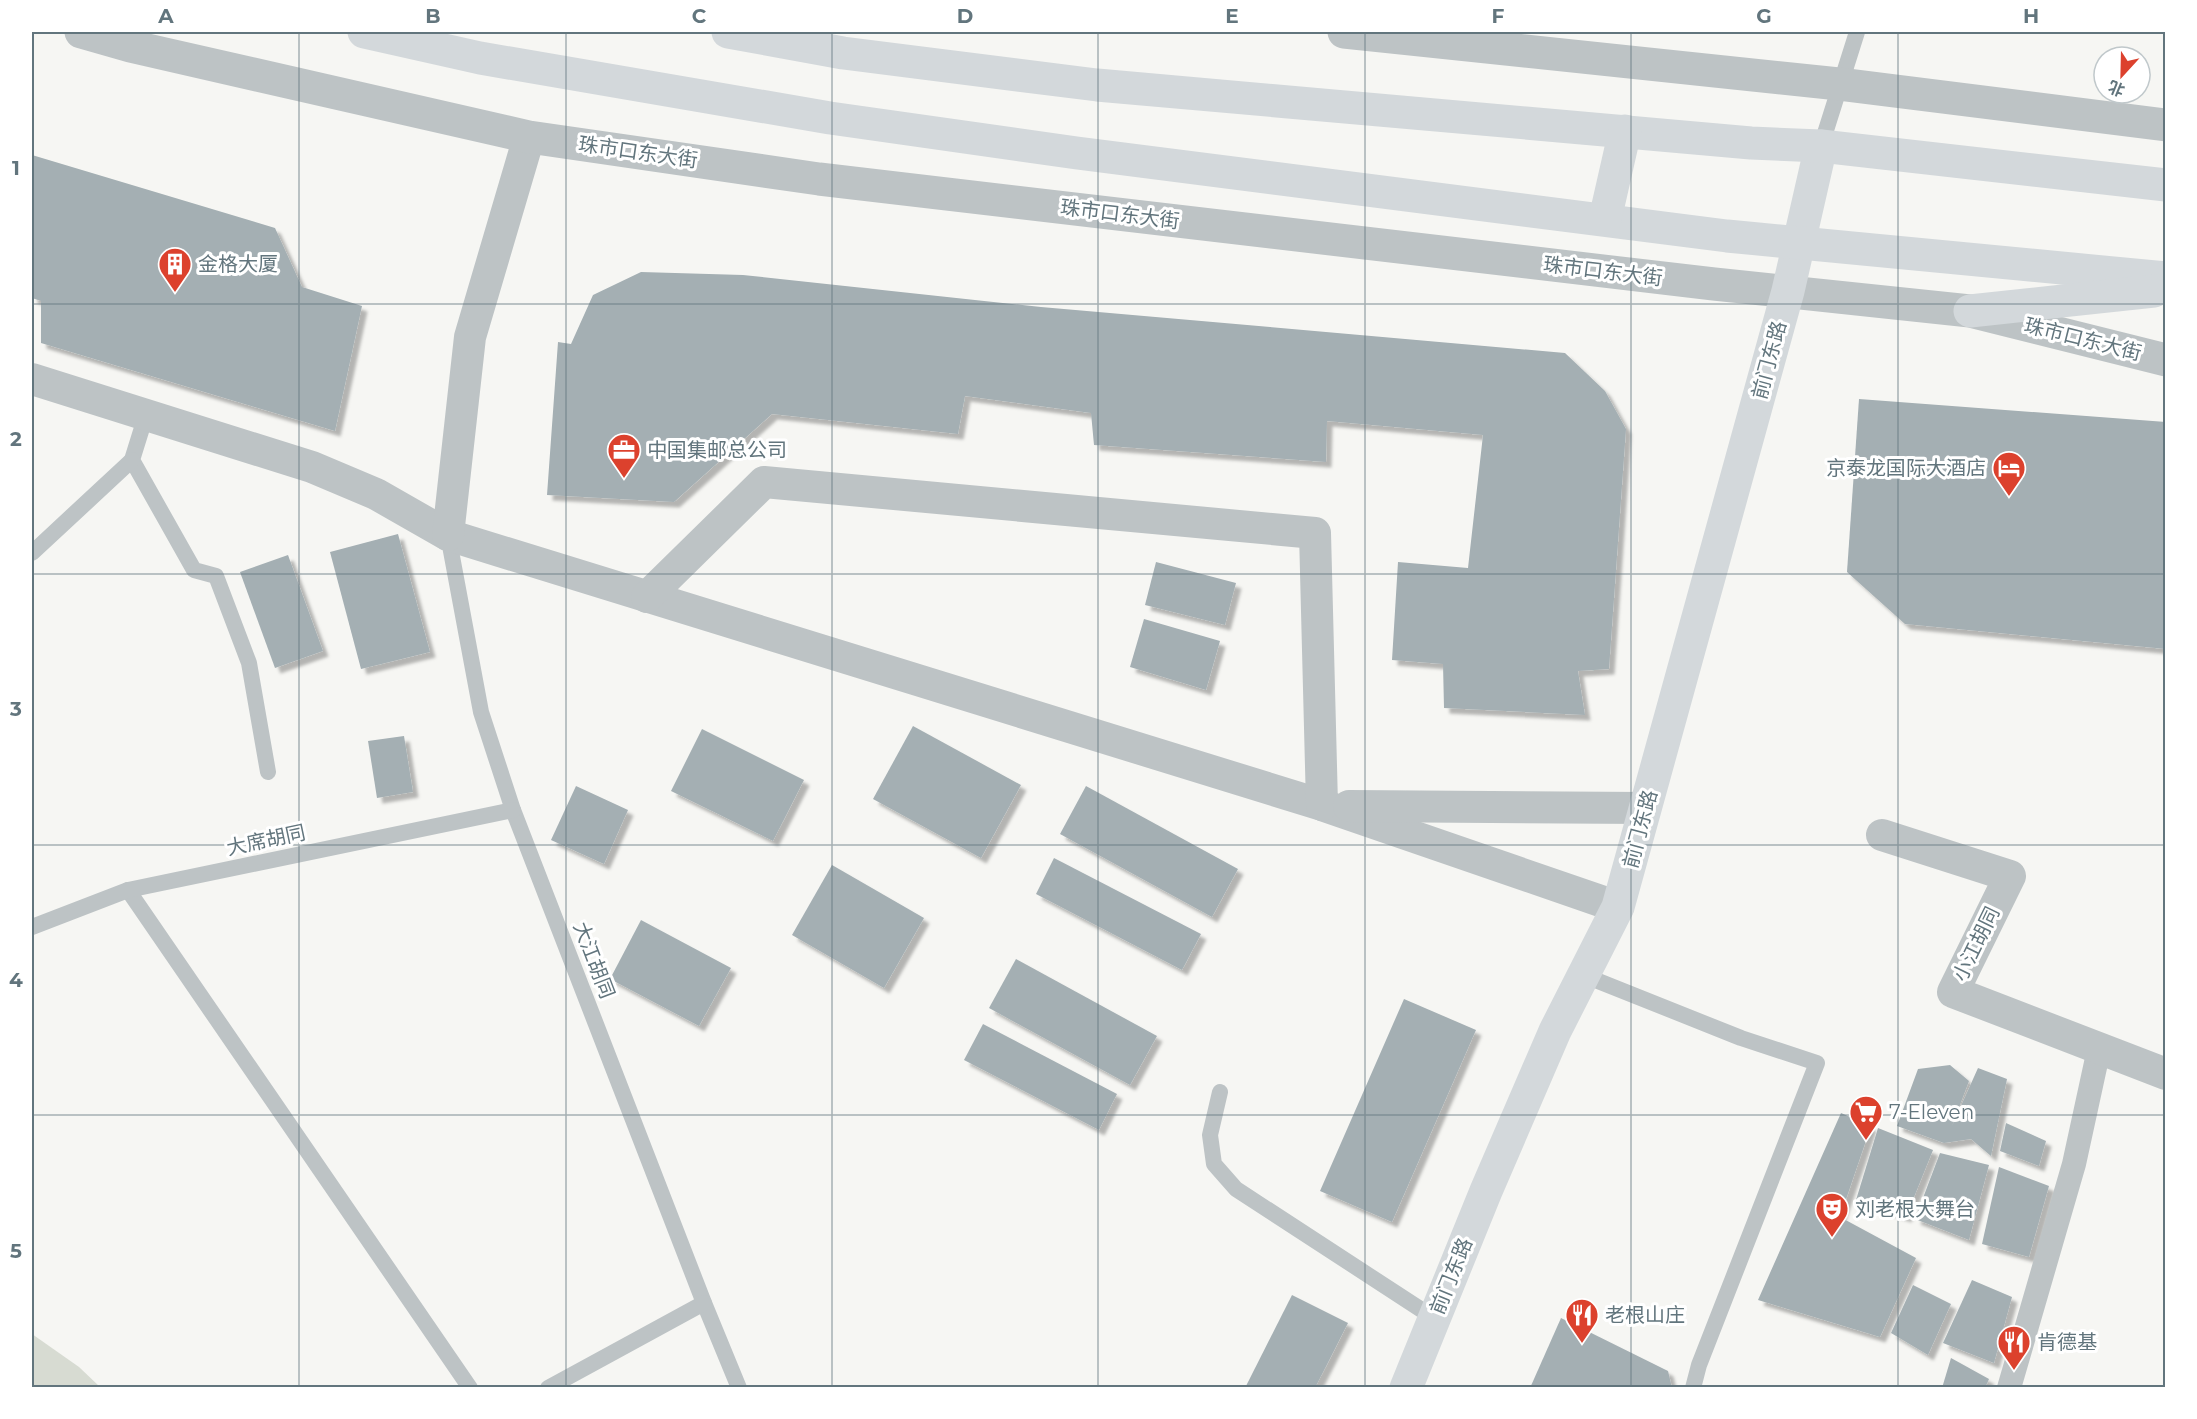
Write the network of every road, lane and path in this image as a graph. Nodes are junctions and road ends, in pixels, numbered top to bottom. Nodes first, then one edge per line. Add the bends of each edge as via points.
1 (81, 32) edge
2 (364, 32) edge
3 (728, 32) edge
4 (1344, 32) edge
5 (1857, 32) edge
6 (1839, 84) junction
7 (2166, 125) edge
8 (1625, 131) junction
9 (529, 137) junction
10 (1821, 146) junction
11 (2166, 185) edge
12 (1605, 219) junction
13 (1799, 243) junction
14 (2166, 278) edge
15 (2166, 290) edge
16 (1788, 291) junction
17 (1970, 311) junction
18 (2166, 360) edge
19 (32, 379) edge
20 (146, 415) junction
21 (132, 460) junction
22 (448, 536) junction
23 (32, 553) edge
24 (647, 597) junction
25 (268, 772) dead end
26 (1322, 806) junction
27 (1645, 808) junction
28 (513, 810) junction
29 (1882, 836) dead end
30 (128, 890) junction
31 (1618, 907) junction
32 (32, 927) edge
33 (1583, 975) junction
34 (2099, 1049) junction
35 (2166, 1074) edge
36 (1220, 1092) dead end
37 (704, 1303) junction
38 (1434, 1318) junction
39 (470, 1388) edge
40 (548, 1388) edge
41 (740, 1388) edge
42 (1406, 1388) edge
43 (1693, 1388) edge
44 (2009, 1388) edge

1 - 9 street, 珠市口东大街
2 - 12 main road via 480,58 842,119 1077,153
3 - 8 main road via 843,53 1097,85
4 - 6 street
5 - 6 lane
6 - 7 street
6 - 10 lane
8 - 10 main road
8 - 12 main road
9 - 16 street, 珠市口东大街 via 819,178
9 - 22 street via 470,337
10 - 11 main road
10 - 13 main road, 前门东路
12 - 13 main road
13 - 14 main road
13 - 16 main road, 前门东路
15 - 17 main road
16 - 17 street, 珠市口东大街
16 - 27 main road, 前门东路
17 - 18 street, 珠市口东大街
19 - 20 street
20 - 21 lane
20 - 22 street via 312,467 375,494
21 - 23 lane
21 - 25 lane via 194,570 216,576 249,663
22 - 24 street
22 - 28 lane, 大江胡同 via 481,712
24 - 26 street
24 - 26 street via 764,482 1315,533
26 - 27 street
26 - 31 street
27 - 31 main road, 前门东路
28 - 30 lane, 大席胡同
28 - 37 lane, 大江胡同
29 - 34 street, 小江胡同 via 2010,876 1953,992
30 - 32 lane, 大席胡同
30 - 39 lane
31 - 33 main road, 前门东路
33 - 38 main road, 前门东路 via 1555,1031
33 - 43 lane via 1741,1038 1817,1062
34 - 35 street, 小江胡同
34 - 44 street via 2074,1164
36 - 38 lane via 1210,1135 1214,1164 1236,1189
37 - 40 lane
37 - 41 lane, 大江胡同
38 - 42 main road, 前门东路

